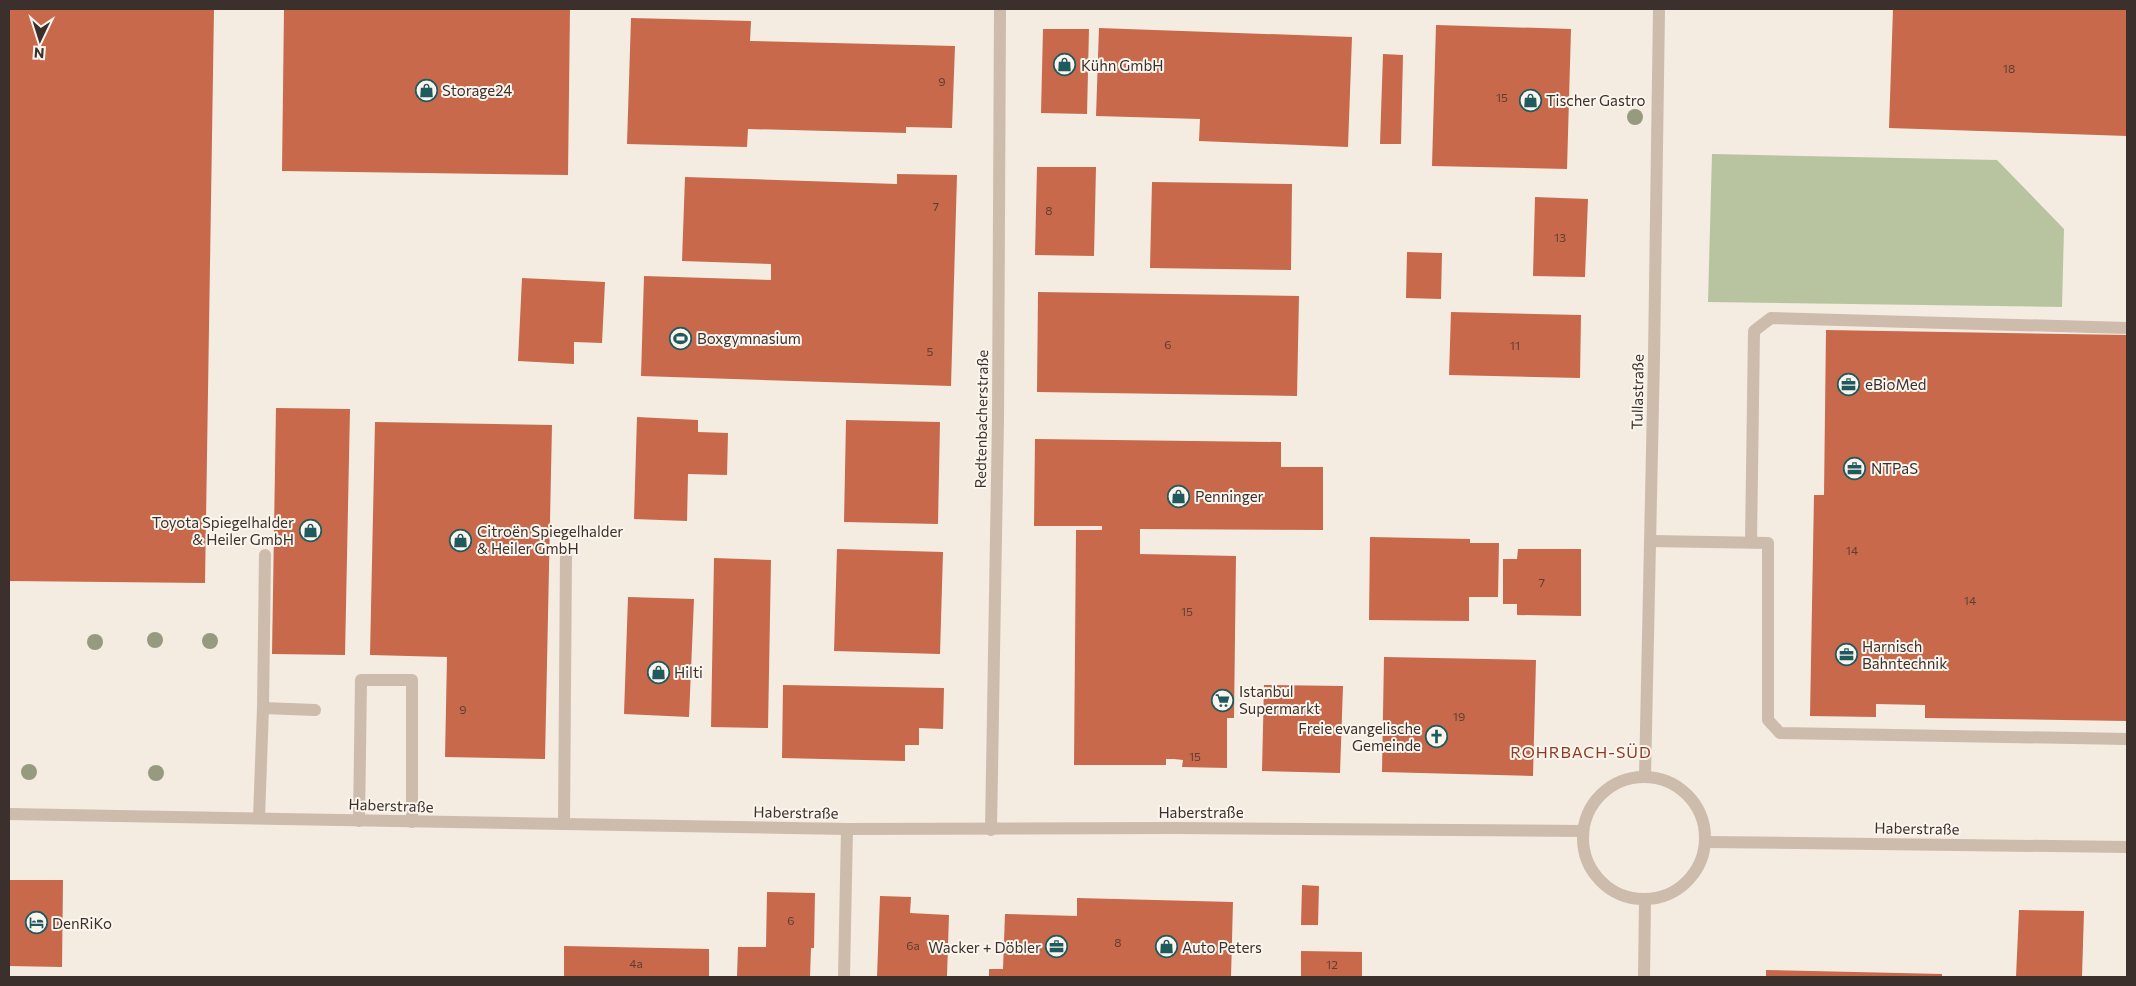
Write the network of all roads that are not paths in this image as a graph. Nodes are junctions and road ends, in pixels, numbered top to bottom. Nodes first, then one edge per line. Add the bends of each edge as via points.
1 (1000, 9) edge
2 (1659, 9) edge
3 (2127, 328) edge
4 (1651, 541) junction
5 (1751, 542) junction
6 (566, 551) dead end
7 (265, 555) dead end
8 (263, 708) junction
9 (314, 710) dead end
10 (2127, 739) edge
11 (1645, 776) junction
12 (9, 814) edge
13 (259, 818) junction
14 (359, 821) junction
15 (412, 822) junction
16 (564, 824) junction
17 (847, 829) junction
18 (991, 830) junction
19 (1582, 831) junction
20 (1707, 842) junction
21 (2127, 847) edge
22 (1645, 900) junction
23 (844, 977) edge
24 (1644, 977) edge

1 - 18 street, Redtenbacherstraße
2 - 4 street, Tullastraße
3 - 5 street via 1771,318 1754,331
4 - 5 street
4 - 11 street, Tullastraße
5 - 10 street via 1768,543 1768,720 1780,734
6 - 16 street
7 - 8 street
8 - 9 street
8 - 13 street
11 - 19 street via 1622,780 1606,789 1590,807
11 - 20 street via 1670,781 1688,793 1701,812
12 - 13 street, Haberstraße
13 - 14 street, Haberstraße
14 - 15 street, Haberstraße
14 - 15 street via 361,680 412,680
15 - 16 street, Haberstraße
16 - 17 street, Haberstraße
17 - 18 street, Haberstraße
17 - 23 street
18 - 19 street, Haberstraße
19 - 22 street via 1585,858 1600,881 1621,896
20 - 21 street, Haberstraße
20 - 22 street via 1699,868 1684,886 1668,896
22 - 24 street

